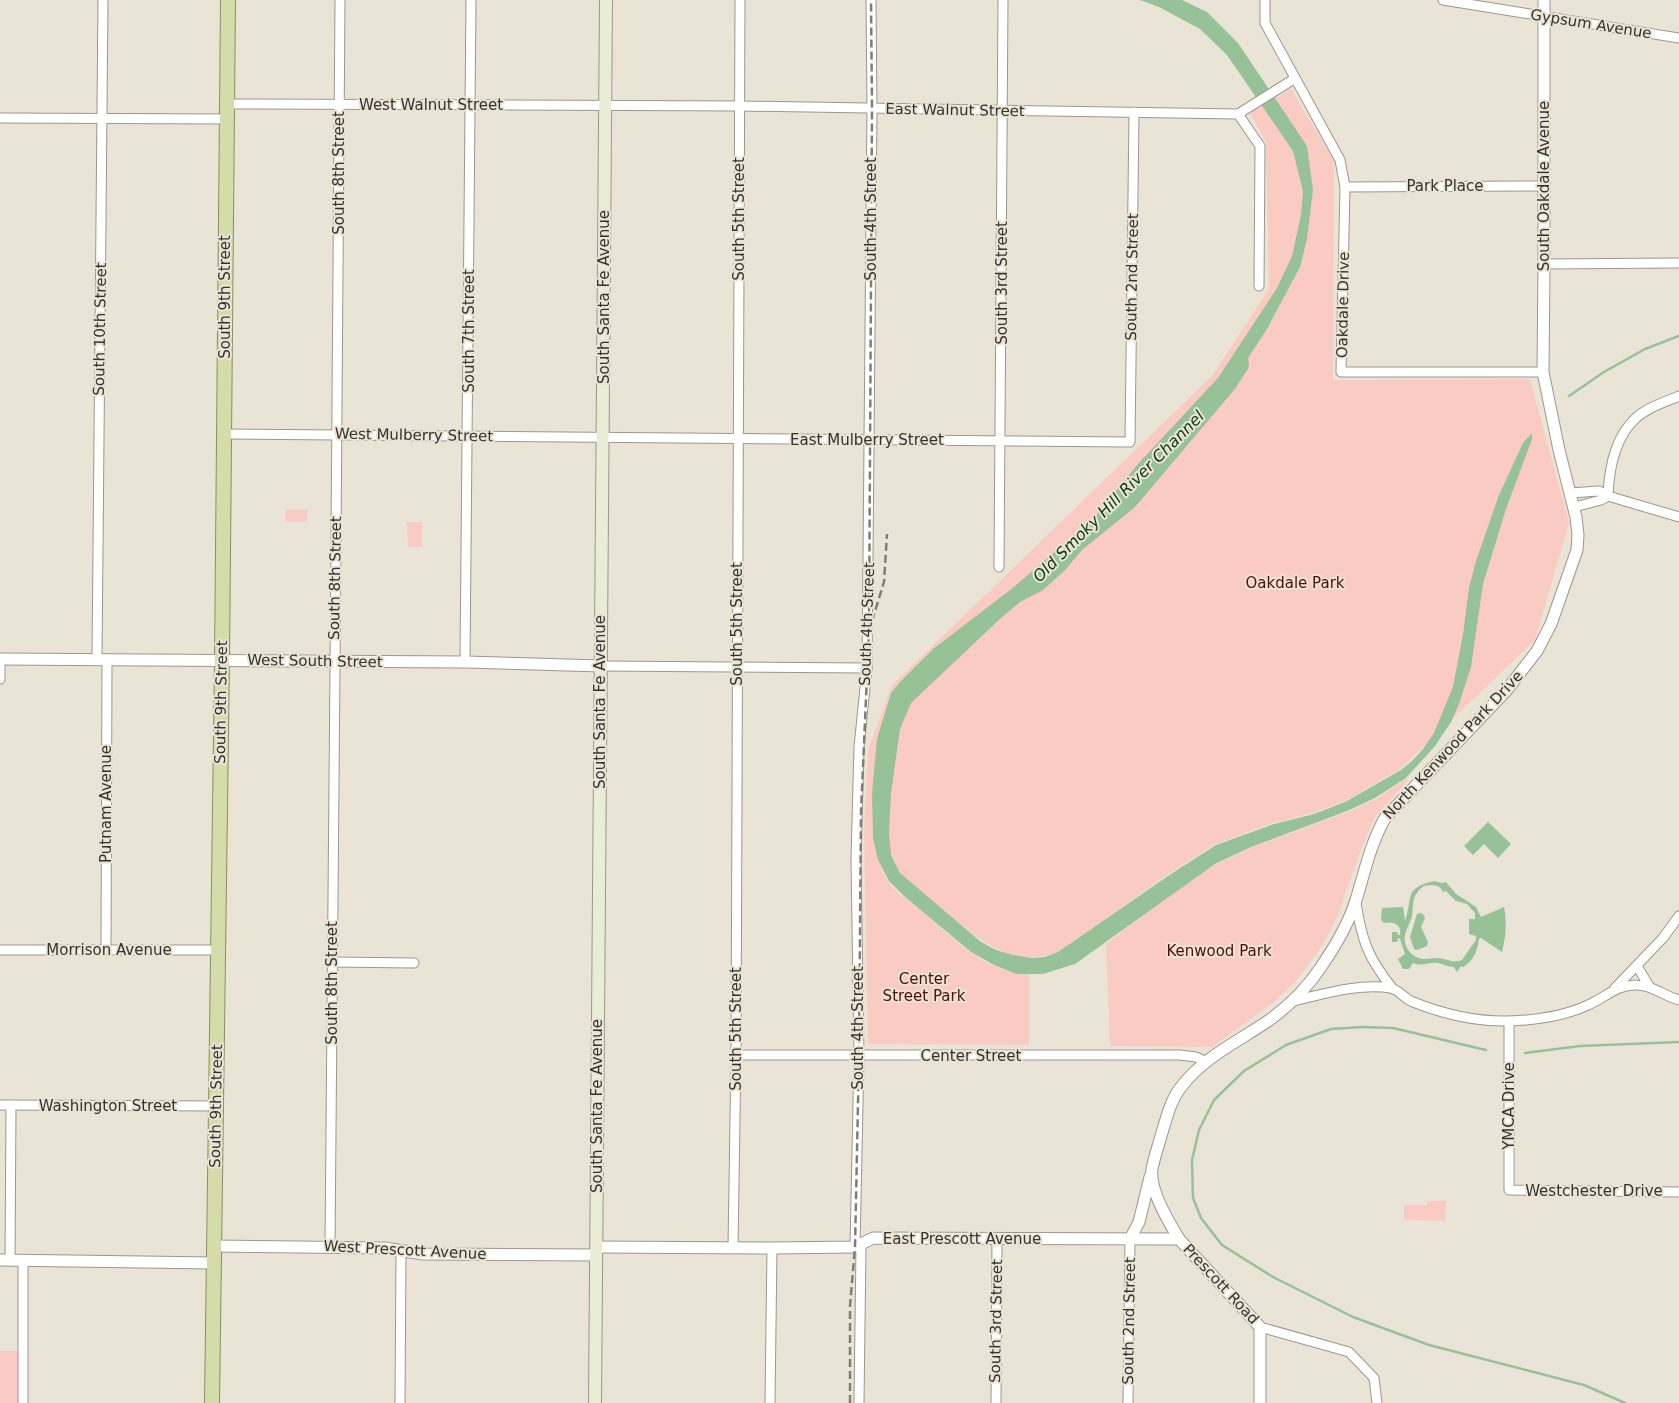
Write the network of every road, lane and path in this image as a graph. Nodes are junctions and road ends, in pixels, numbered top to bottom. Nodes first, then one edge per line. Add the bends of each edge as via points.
1 (103, 0) edge
2 (228, 0) edge
3 (340, 0) edge
4 (471, 0) edge
5 (606, 0) edge
6 (740, 0) edge
7 (871, 0) edge
8 (1003, 0) edge
9 (1265, 0) edge
10 (1443, 0) edge
11 (1544, 0) edge
12 (1544, 17) junction
13 (1679, 38) edge
14 (1294, 79) junction
15 (227, 104) junction
16 (339, 104) junction
17 (470, 105) junction
18 (606, 106) junction
19 (740, 106) junction
20 (872, 108) junction
21 (1002, 110) junction
22 (1134, 112) junction
23 (1238, 114) junction
24 (0, 118) edge
25 (102, 119) junction
26 (227, 119) junction
27 (1544, 186) junction
28 (1345, 187) junction
29 (1679, 263) edge
30 (1544, 264) junction
31 (1259, 286) dead end
32 (1543, 372) junction
33 (1679, 396) edge
34 (224, 434) junction
35 (338, 434) junction
36 (468, 435) junction
37 (603, 438) junction
38 (738, 439) junction
39 (870, 440) junction
40 (1001, 441) junction
41 (1130, 442) joint
42 (1570, 493) junction
43 (1608, 496) junction
44 (1574, 507) junction
45 (1679, 517) edge
46 (1000, 566) dead end
47 (0, 659) edge
48 (102, 659) junction
49 (222, 660) junction
50 (334, 661) junction
51 (466, 662) junction
52 (601, 666) junction
53 (737, 668) junction
54 (867, 668) junction
55 (0, 678) edge
56 (1356, 902) junction
57 (1679, 916) edge
58 (0, 950) edge
59 (106, 950) junction
60 (218, 950) junction
61 (332, 962) junction
62 (414, 963) dead end
63 (1637, 966) junction
64 (1649, 986) junction
65 (1392, 988) junction
66 (1611, 991) junction
67 (1679, 1000) edge
68 (1292, 1002) junction
69 (1509, 1021) junction
70 (736, 1055) junction
71 (860, 1056) junction
72 (1205, 1061) junction
73 (0, 1105) edge
74 (11, 1105) junction
75 (216, 1106) junction
76 (1152, 1171) junction
77 (1509, 1190) joint
78 (1679, 1192) edge
79 (997, 1239) junction
80 (1130, 1239) junction
81 (1179, 1239) junction
82 (214, 1246) junction
83 (858, 1246) junction
84 (330, 1247) junction
85 (733, 1248) junction
86 (772, 1248) junction
87 (401, 1251) junction
88 (596, 1251) junction
89 (5, 1260) edge
90 (23, 1260) junction
91 (214, 1263) junction
92 (1260, 1327) junction
93 (23, 1403) edge
94 (212, 1403) edge
95 (400, 1403) edge
96 (595, 1403) edge
97 (770, 1403) edge
98 (859, 1403) edge
99 (996, 1403) edge
100 (1128, 1403) edge
101 (1260, 1403) edge
102 (1377, 1403) edge

1 - 25 street, South 10th Street
2 - 15 main road, South 9th Street
3 - 16 street, South 8th Street
4 - 17 street, South 7th Street
5 - 18 main road, South Santa Fe Avenue
6 - 19 street, South 5th Street
7 - 20 street, South 4th Street
8 - 21 street, South 3rd Street
9 - 14 street, Oakdale Drive via 1265,23
10 - 12 street, Gypsum Avenue
11 - 12 street, South Oakdale Avenue
12 - 13 street, Gypsum Avenue
12 - 27 street, South Oakdale Avenue
14 - 23 street
14 - 28 street, Oakdale Drive via 1340,160
15 - 16 street, West Walnut Street
15 - 26 main road, South 9th Street
16 - 17 street, West Walnut Street
16 - 35 street, South 8th Street
17 - 18 street, West Walnut Street
17 - 36 street, South 7th Street
18 - 19 street, East Walnut Street
18 - 37 main road, South Santa Fe Avenue
19 - 20 street, East Walnut Street
19 - 38 street, South 5th Street
20 - 21 street, East Walnut Street
20 - 39 street, South 4th Street
21 - 22 street, East Walnut Street
21 - 40 street, South 3rd Street
22 - 23 street, East Walnut Street
22 - 41 street, South 2nd Street
23 - 31 street via 1260,146
24 - 25 street
25 - 26 street
25 - 48 street, South 10th Street
26 - 34 main road, South 9th Street
27 - 28 street, Park Place
27 - 30 street, South Oakdale Avenue
28 - 32 street, Oakdale Drive via 1341,372
29 - 30 street
30 - 32 street, South Oakdale Avenue
32 - 42 street, South Oakdale Avenue
33 - 43 street via 1637,416 1627,428 1611,466
34 - 35 street, West Mulberry Street
34 - 49 main road, South 9th Street
35 - 36 street, West Mulberry Street
35 - 50 street, South 8th Street
36 - 37 street, West Mulberry Street
36 - 51 street, South 7th Street
37 - 38 street, East Mulberry Street
37 - 52 main road, South Santa Fe Avenue
38 - 39 street, East Mulberry Street
38 - 53 street, South 5th Street
39 - 40 street, East Mulberry Street
39 - 54 street, South 4th Street
40 - 41 street, East Mulberry Street
40 - 46 street, South 3rd Street
42 - 43 street via 1599,491
42 - 44 street, North Kenwood Park Drive
43 - 44 street
43 - 45 street
44 - 56 street, North Kenwood Park Drive via 1577,550 1551,624 1537,651 1506,691 1385,818 1367,857
47 - 48 street, West South Street
47 - 55 street
48 - 49 street, West South Street
48 - 59 street, Putnam Avenue
49 - 50 street, West South Street
49 - 60 main road, South 9th Street
50 - 51 street, West South Street
50 - 61 street, South 8th Street
51 - 52 street, West South Street
52 - 53 street
52 - 88 main road, South Santa Fe Avenue
53 - 54 street
53 - 70 street, South 5th Street
54 - 71 street, South 4th Street via 859,747 856,860
56 - 65 street via 1365,946
56 - 68 street, North Kenwood Park Drive via 1322,966
57 - 63 street
58 - 59 street, Morrison Avenue
59 - 60 street, Morrison Avenue
60 - 75 main road, South 9th Street
61 - 62 street
61 - 84 street, South 8th Street
63 - 64 street
63 - 66 street
64 - 66 street via 1624,986
64 - 67 street
65 - 68 street via 1343,990
65 - 69 street via 1410,1001 1438,1011
66 - 69 street via 1576,1010
68 - 72 street, North Kenwood Park Drive
69 - 77 street, YMCA Drive
70 - 71 street, Center Street
70 - 85 street, South 5th Street
71 - 72 street, Center Street via 1180,1055
71 - 83 street, South 4th Street
72 - 76 street, North Kenwood Park Drive via 1175,1096
73 - 74 street, Washington Street
74 - 75 street, Washington Street
74 - 89 street
75 - 82 main road, South 9th Street
76 - 80 street, North Kenwood Park Drive via 1139,1222
76 - 81 street, Prescott Road via 1155,1191
77 - 78 street, Westchester Drive
79 - 80 street, East Prescott Avenue
79 - 83 street, East Prescott Avenue via 873,1238
79 - 99 street, South 3rd Street
80 - 81 street, East Prescott Avenue
80 - 100 street, South 2nd Street
81 - 92 street, Prescott Road
82 - 84 street, West Prescott Avenue
82 - 91 main road, South 9th Street
83 - 86 street, East Prescott Avenue
83 - 98 street, South 4th Street
84 - 87 street, West Prescott Avenue
85 - 86 street, East Prescott Avenue
85 - 88 street, East Prescott Avenue
86 - 97 street
87 - 88 street, West Prescott Avenue via 423,1254
87 - 95 street
88 - 96 main road, South Santa Fe Avenue
89 - 90 street
90 - 91 street
90 - 93 street
91 - 94 main road, South 9th Street
92 - 101 street
92 - 102 street, Prescott Road via 1349,1352 1374,1378

